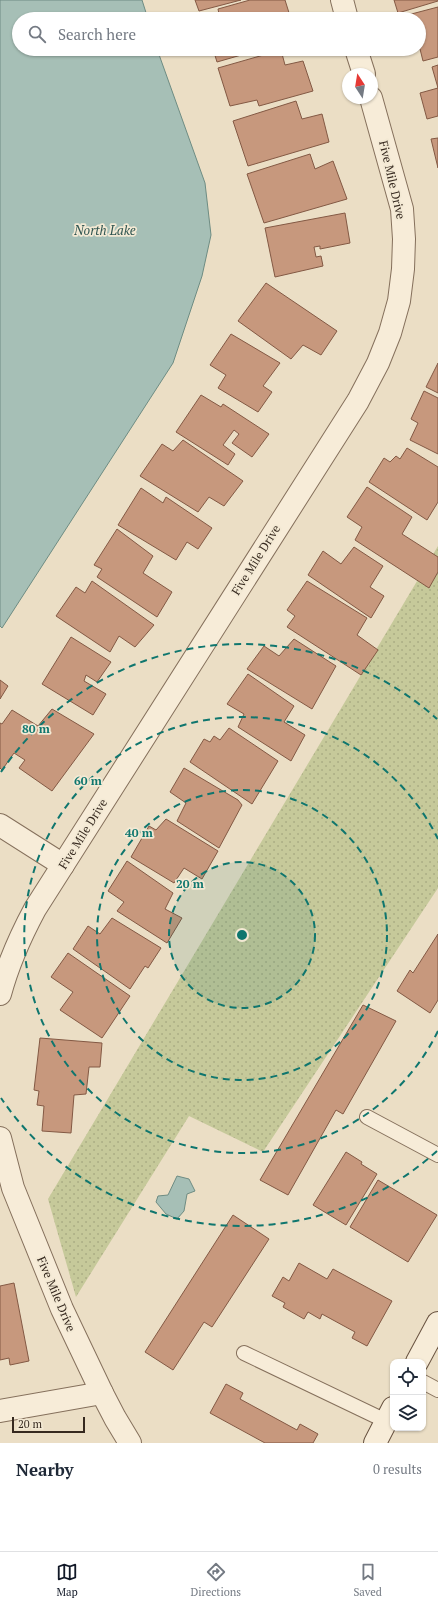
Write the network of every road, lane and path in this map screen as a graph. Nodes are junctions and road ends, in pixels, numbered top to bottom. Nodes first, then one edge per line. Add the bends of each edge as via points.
1 (342, 0) edge
2 (345, 12) edge
3 (358, 56) edge
4 (362, 68) edge
5 (373, 104) edge
6 (0, 826) edge
7 (63, 865) junction
8 (0, 994) edge
9 (367, 1117) dead end
10 (0, 1138) edge
11 (438, 1154) edge
12 (438, 1323) edge
13 (244, 1353) dead end
14 (419, 1359) edge
15 (426, 1384) edge
16 (438, 1390) edge
17 (102, 1393) junction
18 (0, 1411) edge
19 (390, 1415) edge
20 (130, 1443) edge
21 (375, 1443) edge

1 - 2 street
3 - 4 street
5 - 7 street, Five Mile Drive via 402,209 404,239 399,301 378,363 358,401
6 - 7 street
7 - 8 street, Five Mile Drive via 19,939 6,970
9 - 11 lane
10 - 17 street, Five Mile Drive via 13,1188 28,1228 62,1309
12 - 14 street
13 - 19 lane
15 - 16 lane
17 - 18 street
17 - 20 street, Five Mile Drive
19 - 21 street

